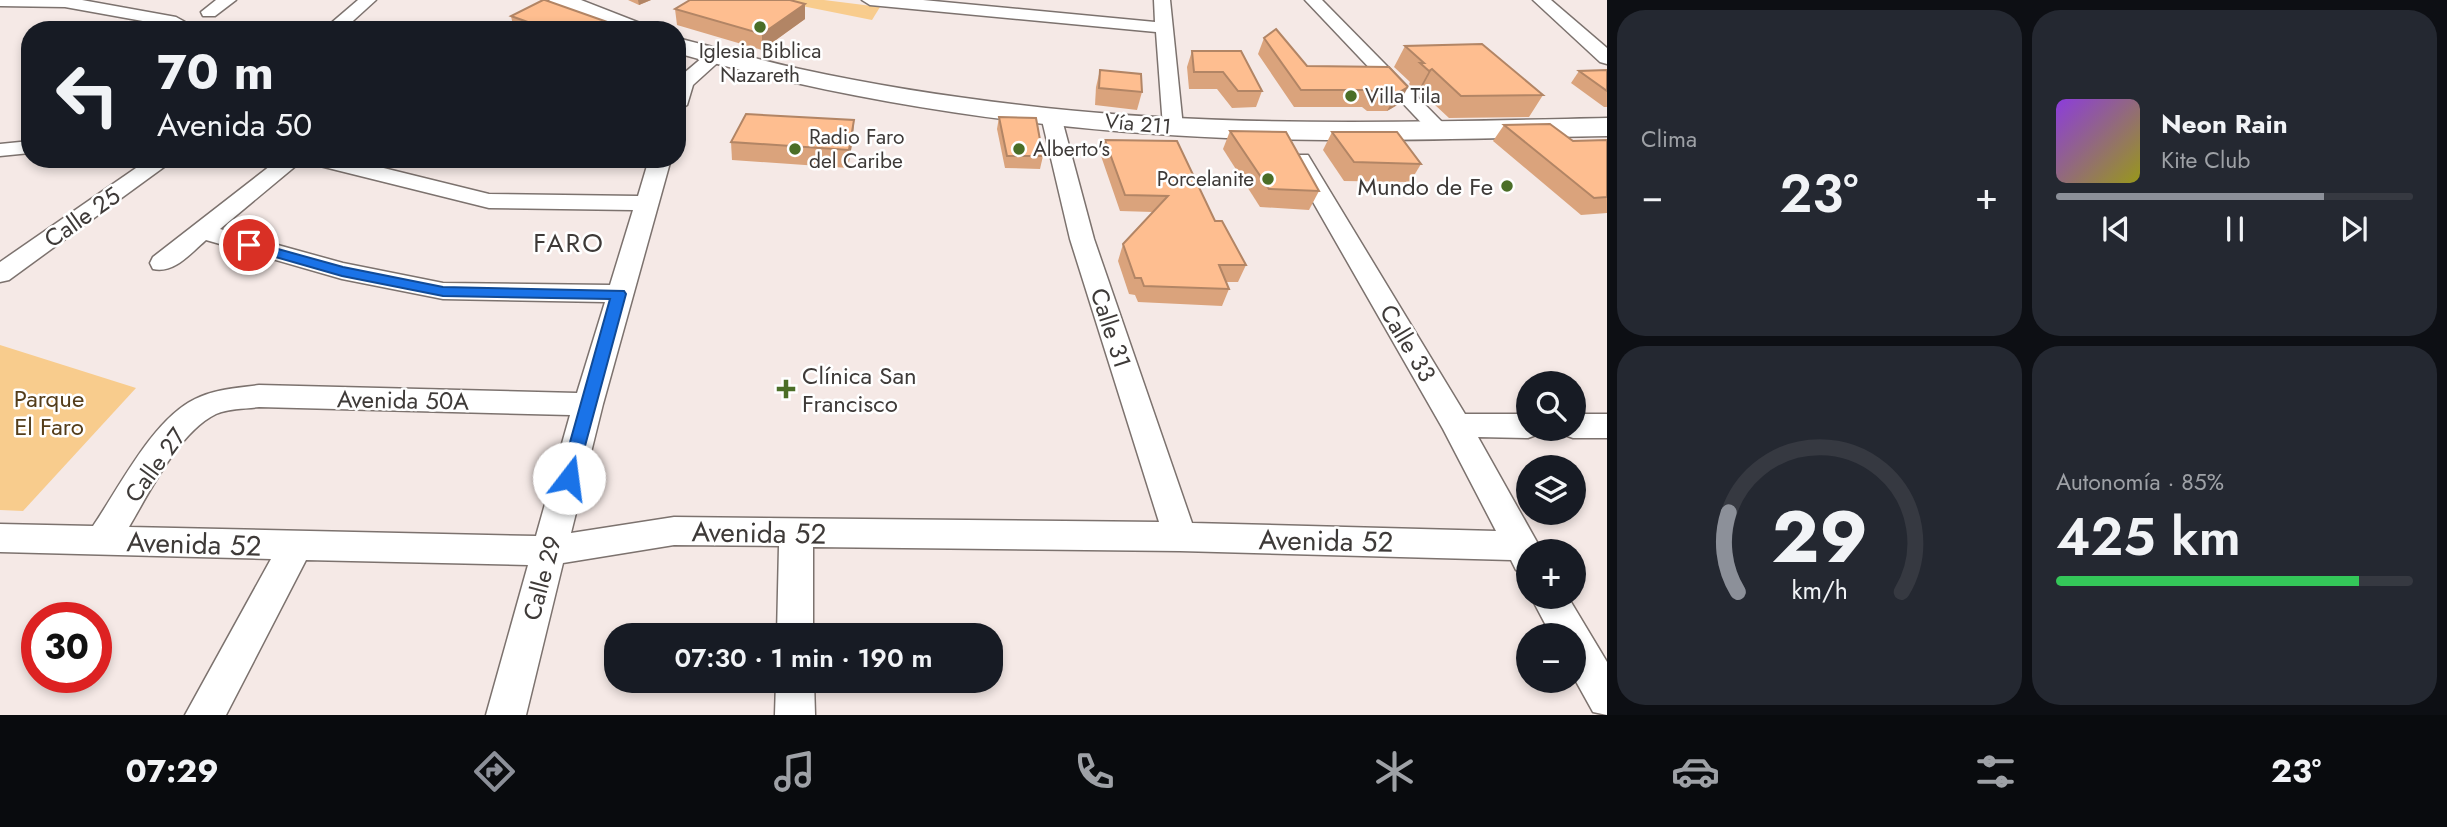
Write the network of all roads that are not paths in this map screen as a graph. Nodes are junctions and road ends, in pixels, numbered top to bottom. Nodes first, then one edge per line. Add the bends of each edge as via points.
1 (228, 0) edge
2 (368, 0) edge
3 (560, 0) edge
4 (870, 0) edge
5 (1162, 0) edge
6 (1313, 0) edge
7 (1541, 0) edge
8 (0, 1) edge
9 (28, 1) edge
10 (209, 12) dead end
11 (0, 20) edge
12 (150, 21) edge
13 (343, 21) edge
14 (613, 21) edge
15 (1164, 28) junction
16 (686, 48) edge
17 (716, 56) junction
18 (1607, 58) edge
19 (686, 78) edge
20 (1051, 116) junction
21 (1173, 127) junction
22 (1607, 127) edge
23 (1438, 129) junction
24 (1282, 130) junction
25 (21, 148) edge
26 (0, 150) edge
27 (151, 168) edge
28 (282, 168) edge
29 (361, 168) edge
30 (406, 168) edge
31 (657, 168) edge
32 (397, 176) junction
33 (647, 203) junction
34 (203, 232) junction
35 (162, 263) dead end
36 (0, 274) edge
37 (619, 294) junction
38 (219, 401) joint
39 (588, 404) junction
40 (1456, 425) junction
41 (1516, 426) edge
42 (1586, 426) edge
43 (1607, 426) edge
44 (796, 535) junction
45 (1180, 537) junction
46 (0, 538) edge
47 (1517, 539) edge
48 (102, 541) junction
49 (295, 547) junction
50 (549, 551) junction
51 (1516, 552) edge
52 (795, 623) edge
53 (1586, 662) edge
54 (795, 693) edge
55 (1607, 699) edge
56 (205, 715) edge
57 (506, 715) edge
58 (795, 715) edge

1 - 10 street
2 - 13 street
3 - 14 main road
4 - 15 street
5 - 15 street
6 - 23 street
7 - 18 street
8 - 9 street
9 - 11 street
9 - 12 street via 65,2
15 - 21 street
16 - 17 main road, Vía 211
17 - 19 street
17 - 20 main road, Vía 211 via 885,92
20 - 21 main road, Vía 211
20 - 45 street, Calle 31 via 1082,239
21 - 24 main road, Vía 211
22 - 23 main road, Vía 211
23 - 24 main road, Vía 211
24 - 40 street, Calle 33
25 - 26 street
27 - 36 street, Calle 25
28 - 34 street
29 - 32 street
30 - 32 street
31 - 33 street, Calle 29
32 - 33 street via 489,201
33 - 37 street, Calle 29
34 - 35 street
34 - 37 street via 342,271 443,292
37 - 39 street, Calle 29
38 - 39 street, Avenida 50A via 259,396
38 - 48 street, Calle 27 via 197,411 177,431
39 - 50 street, Calle 29
40 - 41 street
40 - 47 street, Calle 33
42 - 43 street
44 - 45 street, Avenida 52
44 - 50 street, Avenida 52 via 674,531
44 - 52 street
45 - 51 street, Avenida 52
46 - 48 street, Avenida 52
48 - 49 street, Avenida 52
49 - 50 street, Avenida 52
49 - 56 street
50 - 57 street, Calle 29
53 - 55 street
54 - 58 street

